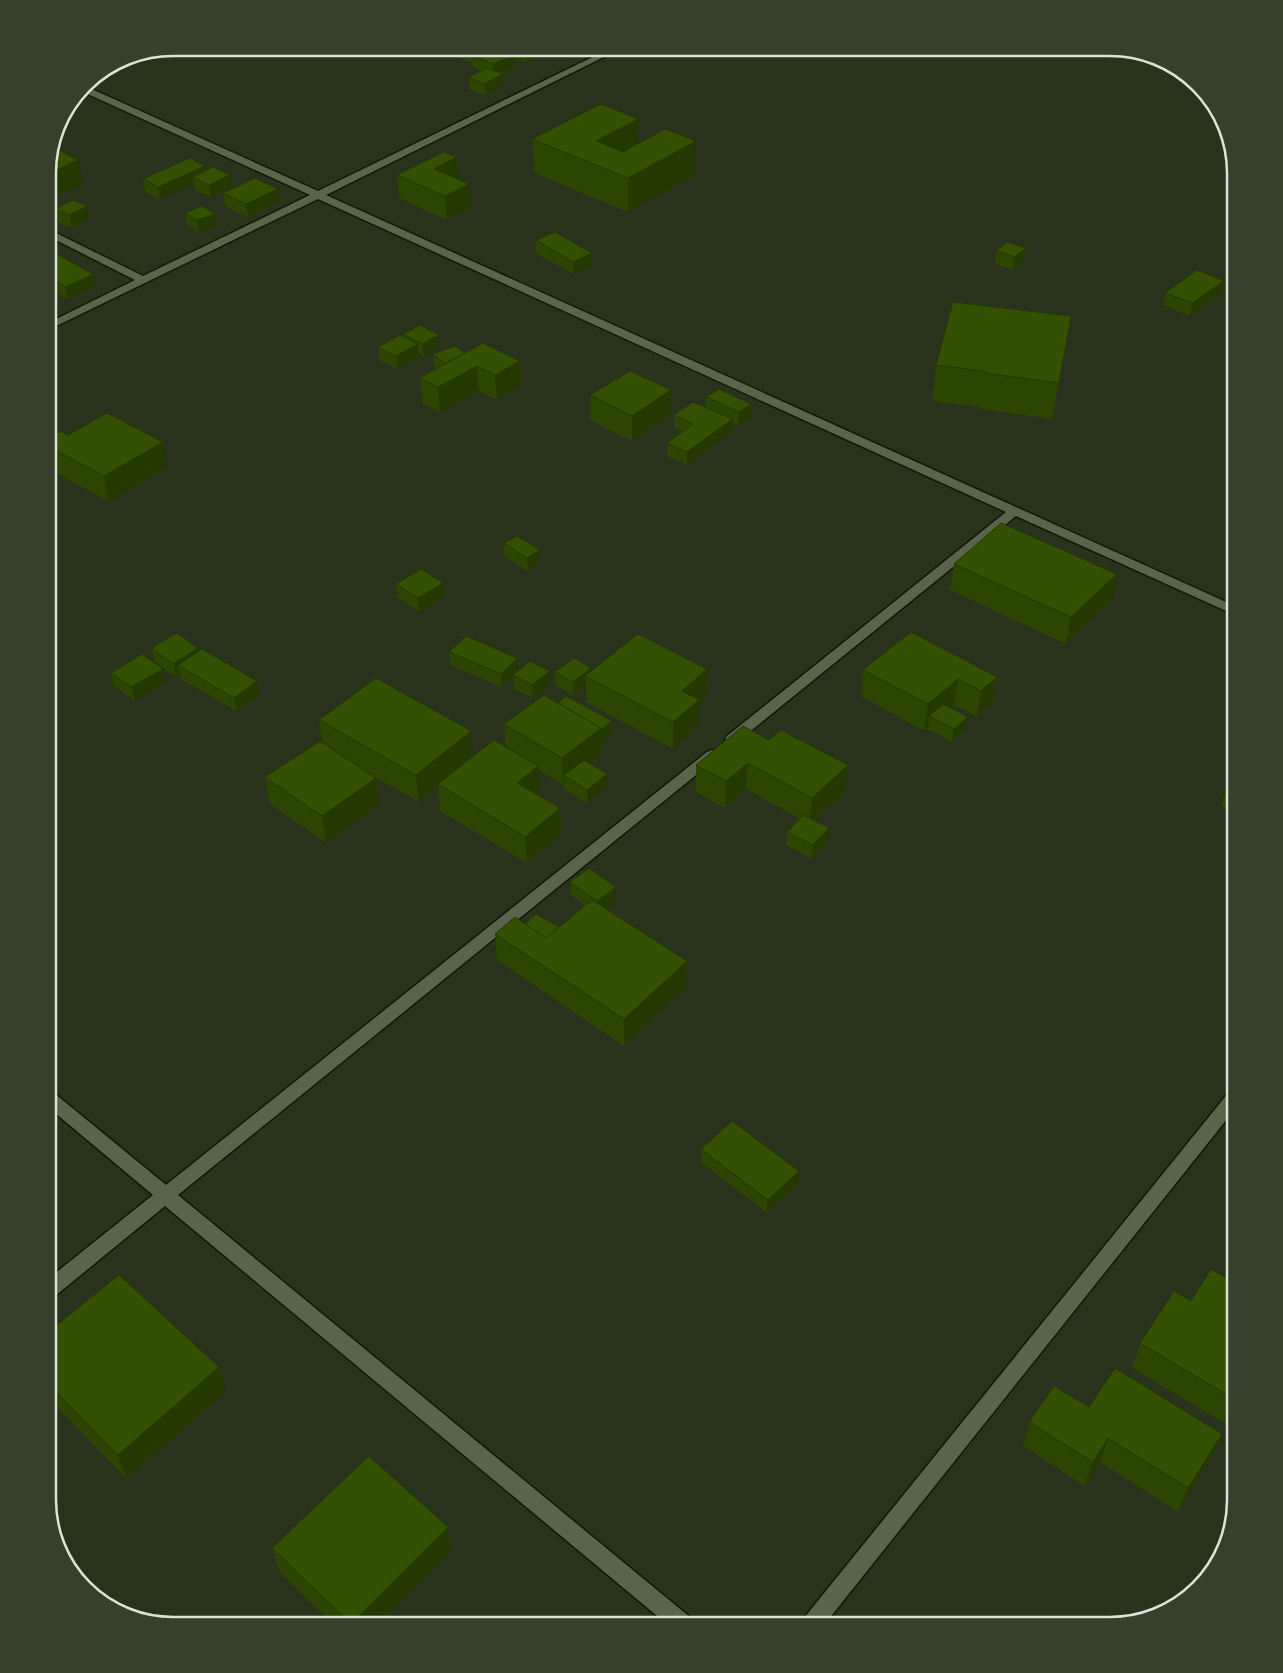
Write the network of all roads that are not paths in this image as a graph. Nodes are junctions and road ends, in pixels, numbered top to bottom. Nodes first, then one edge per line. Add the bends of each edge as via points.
1 (600, 56) edge
2 (91, 91) edge
3 (317, 194) junction
4 (57, 237) edge
5 (142, 280) junction
6 (57, 323) edge
7 (1015, 511) junction
8 (1227, 606) edge
9 (56, 1105) edge
10 (1227, 1108) edge
11 (164, 1196) junction
12 (56, 1283) edge
13 (673, 1617) edge
14 (819, 1617) edge

1 - 3 street
2 - 3 street
3 - 5 street
3 - 7 street
4 - 5 street
5 - 6 street
7 - 8 street
7 - 11 street
9 - 11 street
10 - 14 street
11 - 12 street
11 - 13 street

